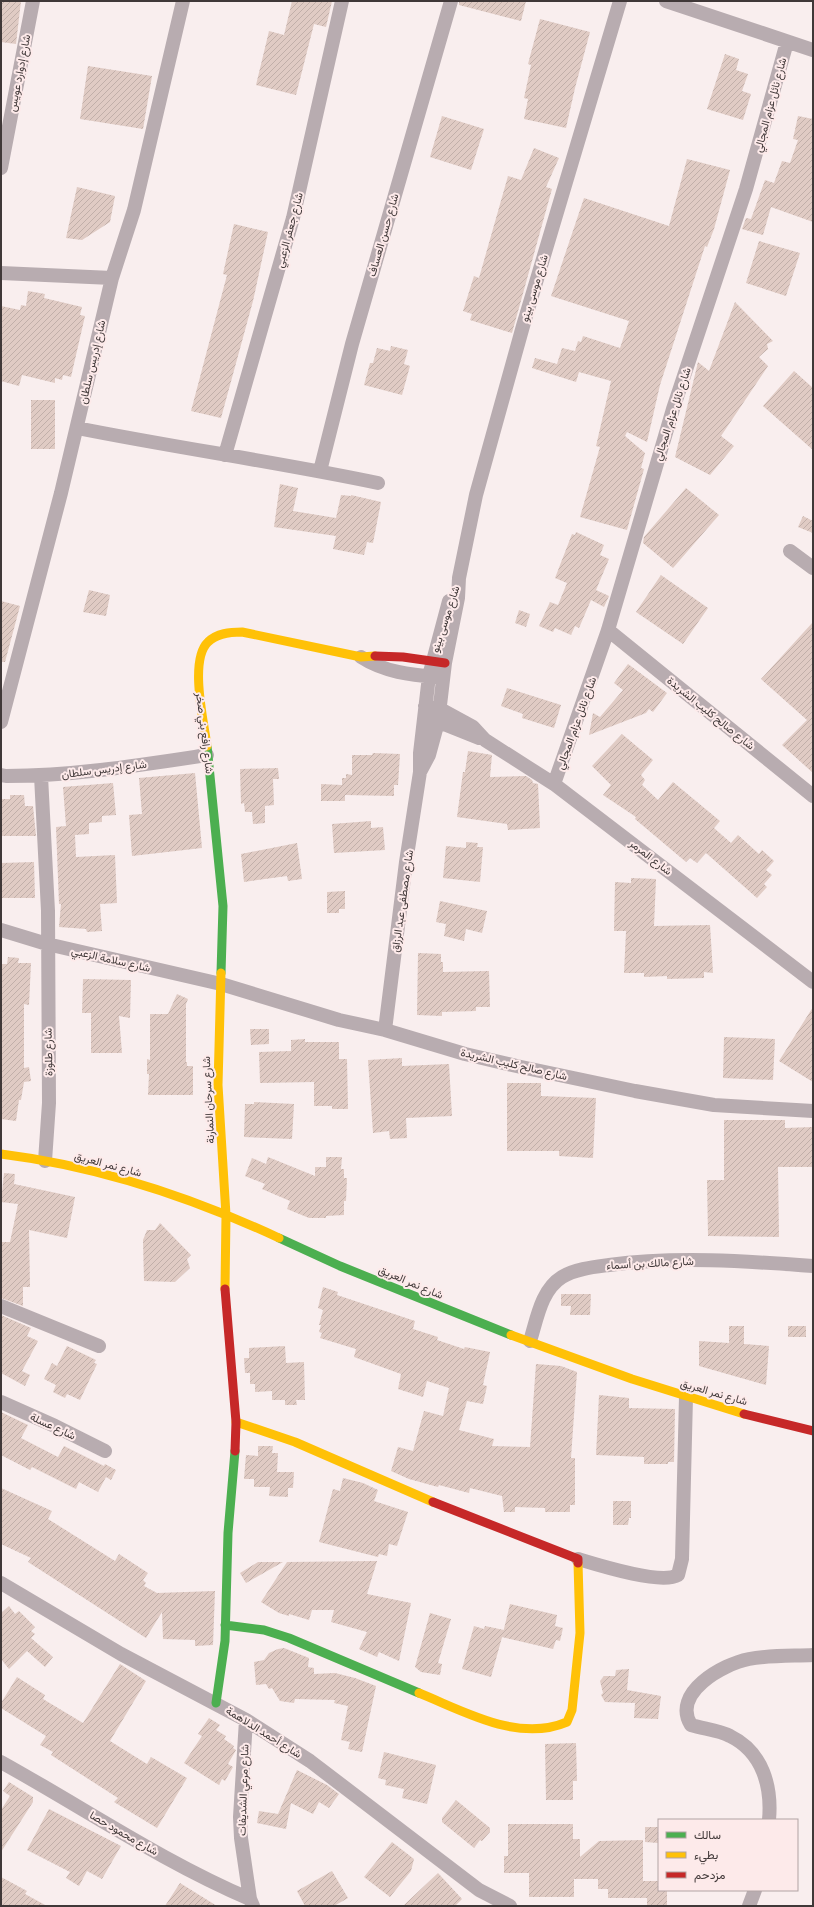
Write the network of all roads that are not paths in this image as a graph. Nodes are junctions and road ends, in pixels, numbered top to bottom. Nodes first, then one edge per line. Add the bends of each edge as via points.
1 (33, 1) edge
2 (183, 1) edge
3 (342, 1) edge
4 (451, 1) edge
5 (620, 1) edge
6 (666, 1) edge
7 (787, 42) junction
8 (813, 50) edge
9 (1, 168) edge
10 (1, 273) edge
11 (112, 278) junction
12 (77, 428) junction
13 (225, 455) junction
14 (320, 471) junction
15 (378, 483) dead end
16 (790, 551) dead end
17 (813, 568) edge
18 (459, 578) junction
19 (608, 630) junction
20 (361, 657) junction
21 (432, 660) junction
22 (445, 670) junction
23 (429, 676) junction
24 (424, 711) junction
25 (439, 715) junction
26 (1, 722) edge
27 (208, 755) junction
28 (420, 772) junction
29 (1, 775) edge
30 (41, 776) junction
31 (554, 784) junction
32 (813, 796) edge
33 (1, 930) edge
34 (47, 944) junction
35 (813, 982) edge
36 (221, 984) junction
37 (385, 1030) junction
38 (813, 1111) edge
39 (1, 1154) edge
40 (45, 1161) junction
41 (226, 1215) junction
42 (813, 1266) edge
43 (1, 1306) edge
44 (530, 1341) junction
45 (99, 1346) dead end
46 (686, 1397) junction
47 (1, 1402) edge
48 (236, 1422) junction
49 (813, 1431) edge
50 (105, 1451) dead end
51 (578, 1559) junction
52 (1, 1583) edge
53 (225, 1625) junction
54 (813, 1655) edge
55 (216, 1703) junction
56 (246, 1720) junction
57 (1, 1762) edge
58 (770, 1819) edge
59 (755, 1891) edge
60 (252, 1902) edge
61 (502, 1904) edge
62 (749, 1906) edge

1 - 9 street, شارع إدوارد عويس
2 - 11 street, شارع إدريس سلطان via 134,210
3 - 13 street, شارع جعفر الزعبي via 293,218
4 - 14 street, شارع حسن العساف via 352,344
5 - 18 street, شارع موسى بينو via 515,355 476,495
6 - 7 street
7 - 8 street
7 - 19 street, شارع نائل عزام المجالي via 746,190 672,409
10 - 11 street
11 - 12 street, شارع إدريس سلطان
12 - 13 street
12 - 26 street, شارع إدريس سلطان
13 - 14 street
14 - 15 street
16 - 17 street
18 - 21 street, شارع موسى بينو via 450,597
18 - 22 street, شارع موسى بينو via 458,598
19 - 31 street, شارع نائل عزام المجالي
19 - 32 street, شارع صالح كليب الشريدة
20 - 21 street, شارع رافع بني صخر
20 - 23 street, شارع رافع بني صخر via 374,665 393,671
20 - 27 street, شارع رافع بني صخر via 242,632 226,632 216,636 203,648 199,660 199,692
21 - 22 street, شارع رافع بني صخر
21 - 23 street, شارع مصطفى عبد الرزاق
22 - 23 street, شارع رافع بني صخر
22 - 25 street, شارع مصطفى عبد الرزاق
23 - 24 street, شارع مصطفى عبد الرزاق
24 - 25 street, شارع المرمر
24 - 28 street, شارع مصطفى عبد الرزاق
25 - 28 street, شارع مصطفى عبد الرزاق via 429,754
25 - 31 street, شارع المرمر via 485,740
27 - 30 street, شارع إدريس سلطان
27 - 36 street, شارع رافع بني صخر via 223,906
28 - 37 street, شارع مصطفى عبد الرزاق
29 - 30 street, شارع إدريس سلطان
30 - 34 street, شارع طلوزة via 48,911
31 - 35 street, شارع المرمر
33 - 34 street, شارع سلامة الزعبي
34 - 36 street, شارع سلامة الزعبي
34 - 40 street, شارع طلوزة via 49,1103
36 - 37 street, شارع صالح كليب الشريدة via 339,1020
36 - 41 street, شارع سرحان النمارنة via 218,1085
37 - 38 street, شارع صالح كليب الشريدة via 465,1054 635,1091 714,1105
39 - 40 street, شارع نمر العريق
40 - 41 street, شارع نمر العريق via 93,1171 169,1194
41 - 44 street, شارع نمر العريق via 446,1310
41 - 48 street, شارع سرحان النمارنة via 225,1283
42 - 44 street, شارع مالك بن أسماء via 734,1261 681,1261 630,1262 590,1267 562,1277 548,1289
43 - 45 street
44 - 46 street, شارع نمر العريق
46 - 49 street, شارع نمر العريق
46 - 51 street via 682,1559 678,1575 674,1578 664,1578 617,1570
47 - 50 street, شارع عسلة
48 - 51 street via 295,1442 446,1508
48 - 53 street, شارع سرحان النمارنة
51 - 53 street via 580,1632 572,1710 567,1722 547,1730 510,1728 480,1718 289,1638 264,1630
52 - 55 street, شارع أحمد الدلاهمة via 121,1654
53 - 55 street, شارع سرحان النمارنة
54 - 58 street via 764,1657 735,1663 707,1679 690,1697 687,1716 691,1725 730,1736 744,1745 763,1769 770,1794
55 - 56 street, شارع أحمد الدلاهمة
56 - 60 street, شارع مرعي الشديفات via 240,1817
56 - 61 street, شارع أحمد الدلاهمة via 310,1761 461,1877
57 - 60 street, شارع محمود حصا via 124,1834
59 - 62 street

